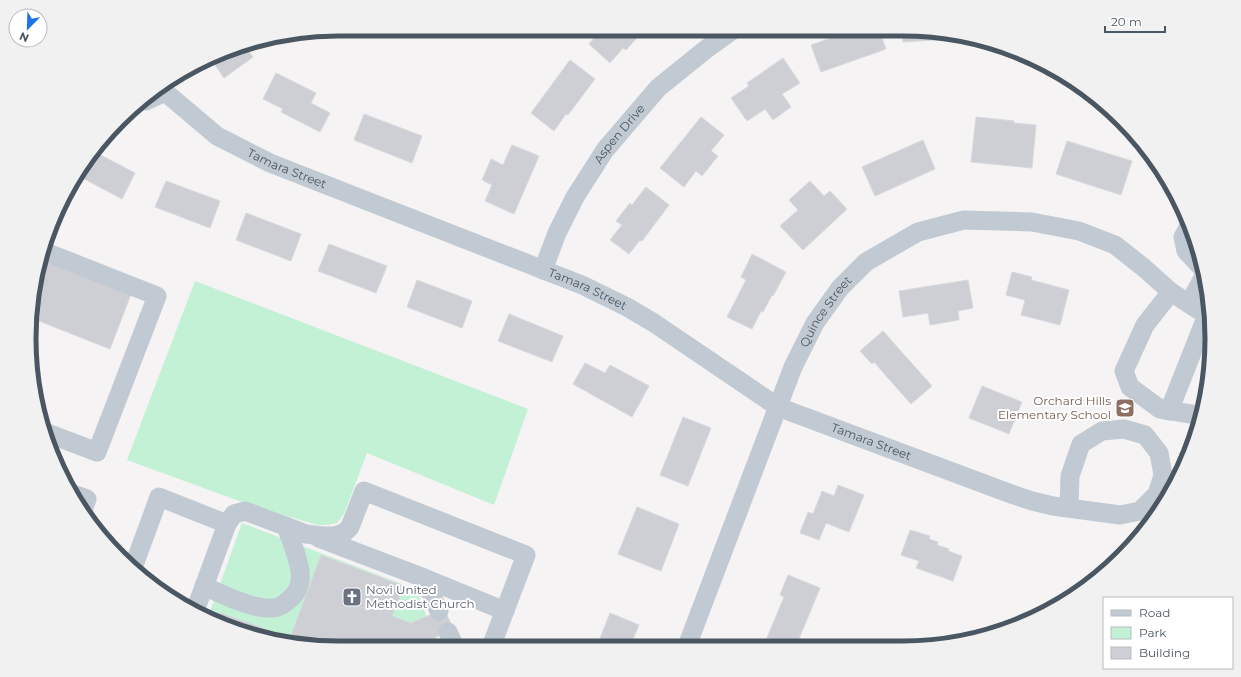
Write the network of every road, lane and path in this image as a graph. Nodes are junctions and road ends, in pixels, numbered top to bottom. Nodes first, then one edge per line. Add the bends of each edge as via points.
1 (724, 36) edge
2 (166, 90) edge
3 (1186, 232) edge
4 (48, 253) edge
5 (1195, 261) edge
6 (543, 270) junction
7 (1200, 284) edge
8 (1171, 292) junction
9 (1189, 304) junction
10 (1203, 313) edge
11 (1204, 327) edge
12 (778, 406) junction
13 (1169, 410) junction
14 (1195, 415) edge
15 (52, 435) edge
16 (81, 497) edge
17 (85, 504) edge
18 (1069, 507) junction
19 (227, 524) junction
20 (286, 526) junction
21 (306, 534) junction
22 (135, 562) edge
23 (424, 578) junction
24 (204, 586) junction
25 (197, 606) edge
26 (439, 611) dead end
27 (505, 611) junction
28 (493, 641) edge
29 (689, 641) edge

1 - 6 street, Aspen Drive via 658,88 605,150 575,197 557,233
2 - 6 street, Tamara Street via 217,136 270,163
3 - 5 street via 1183,237 1186,251
4 - 15 street via 157,296 97,452
6 - 12 street, Tamara Street via 582,285 654,322
7 - 9 street
8 - 9 street, Quince Street
8 - 12 street, Quince Street via 1144,267 1115,246 1079,231 1032,222 964,220 918,232 866,262 840,288 815,323 793,367
8 - 13 street via 1145,325 1124,371 1130,387 1160,409
9 - 10 street, Quince Street
11 - 13 street
12 - 18 street, Tamara Street via 1032,501
12 - 29 street, Quince Street
13 - 14 street
16 - 17 street via 87,499
18 - 18 street via 1120,515 1140,511 1157,494 1164,475 1159,454 1145,435 1124,429 1102,431 1081,444 1070,476
19 - 20 street via 234,514 245,511
19 - 22 street via 159,497
19 - 24 street
20 - 21 street
20 - 24 street via 301,580 296,592 287,602 277,607 265,608
21 - 23 street
21 - 27 street via 335,536 345,532 350,527 364,491 526,555
23 - 26 street
23 - 27 street
24 - 25 street
27 - 28 street

